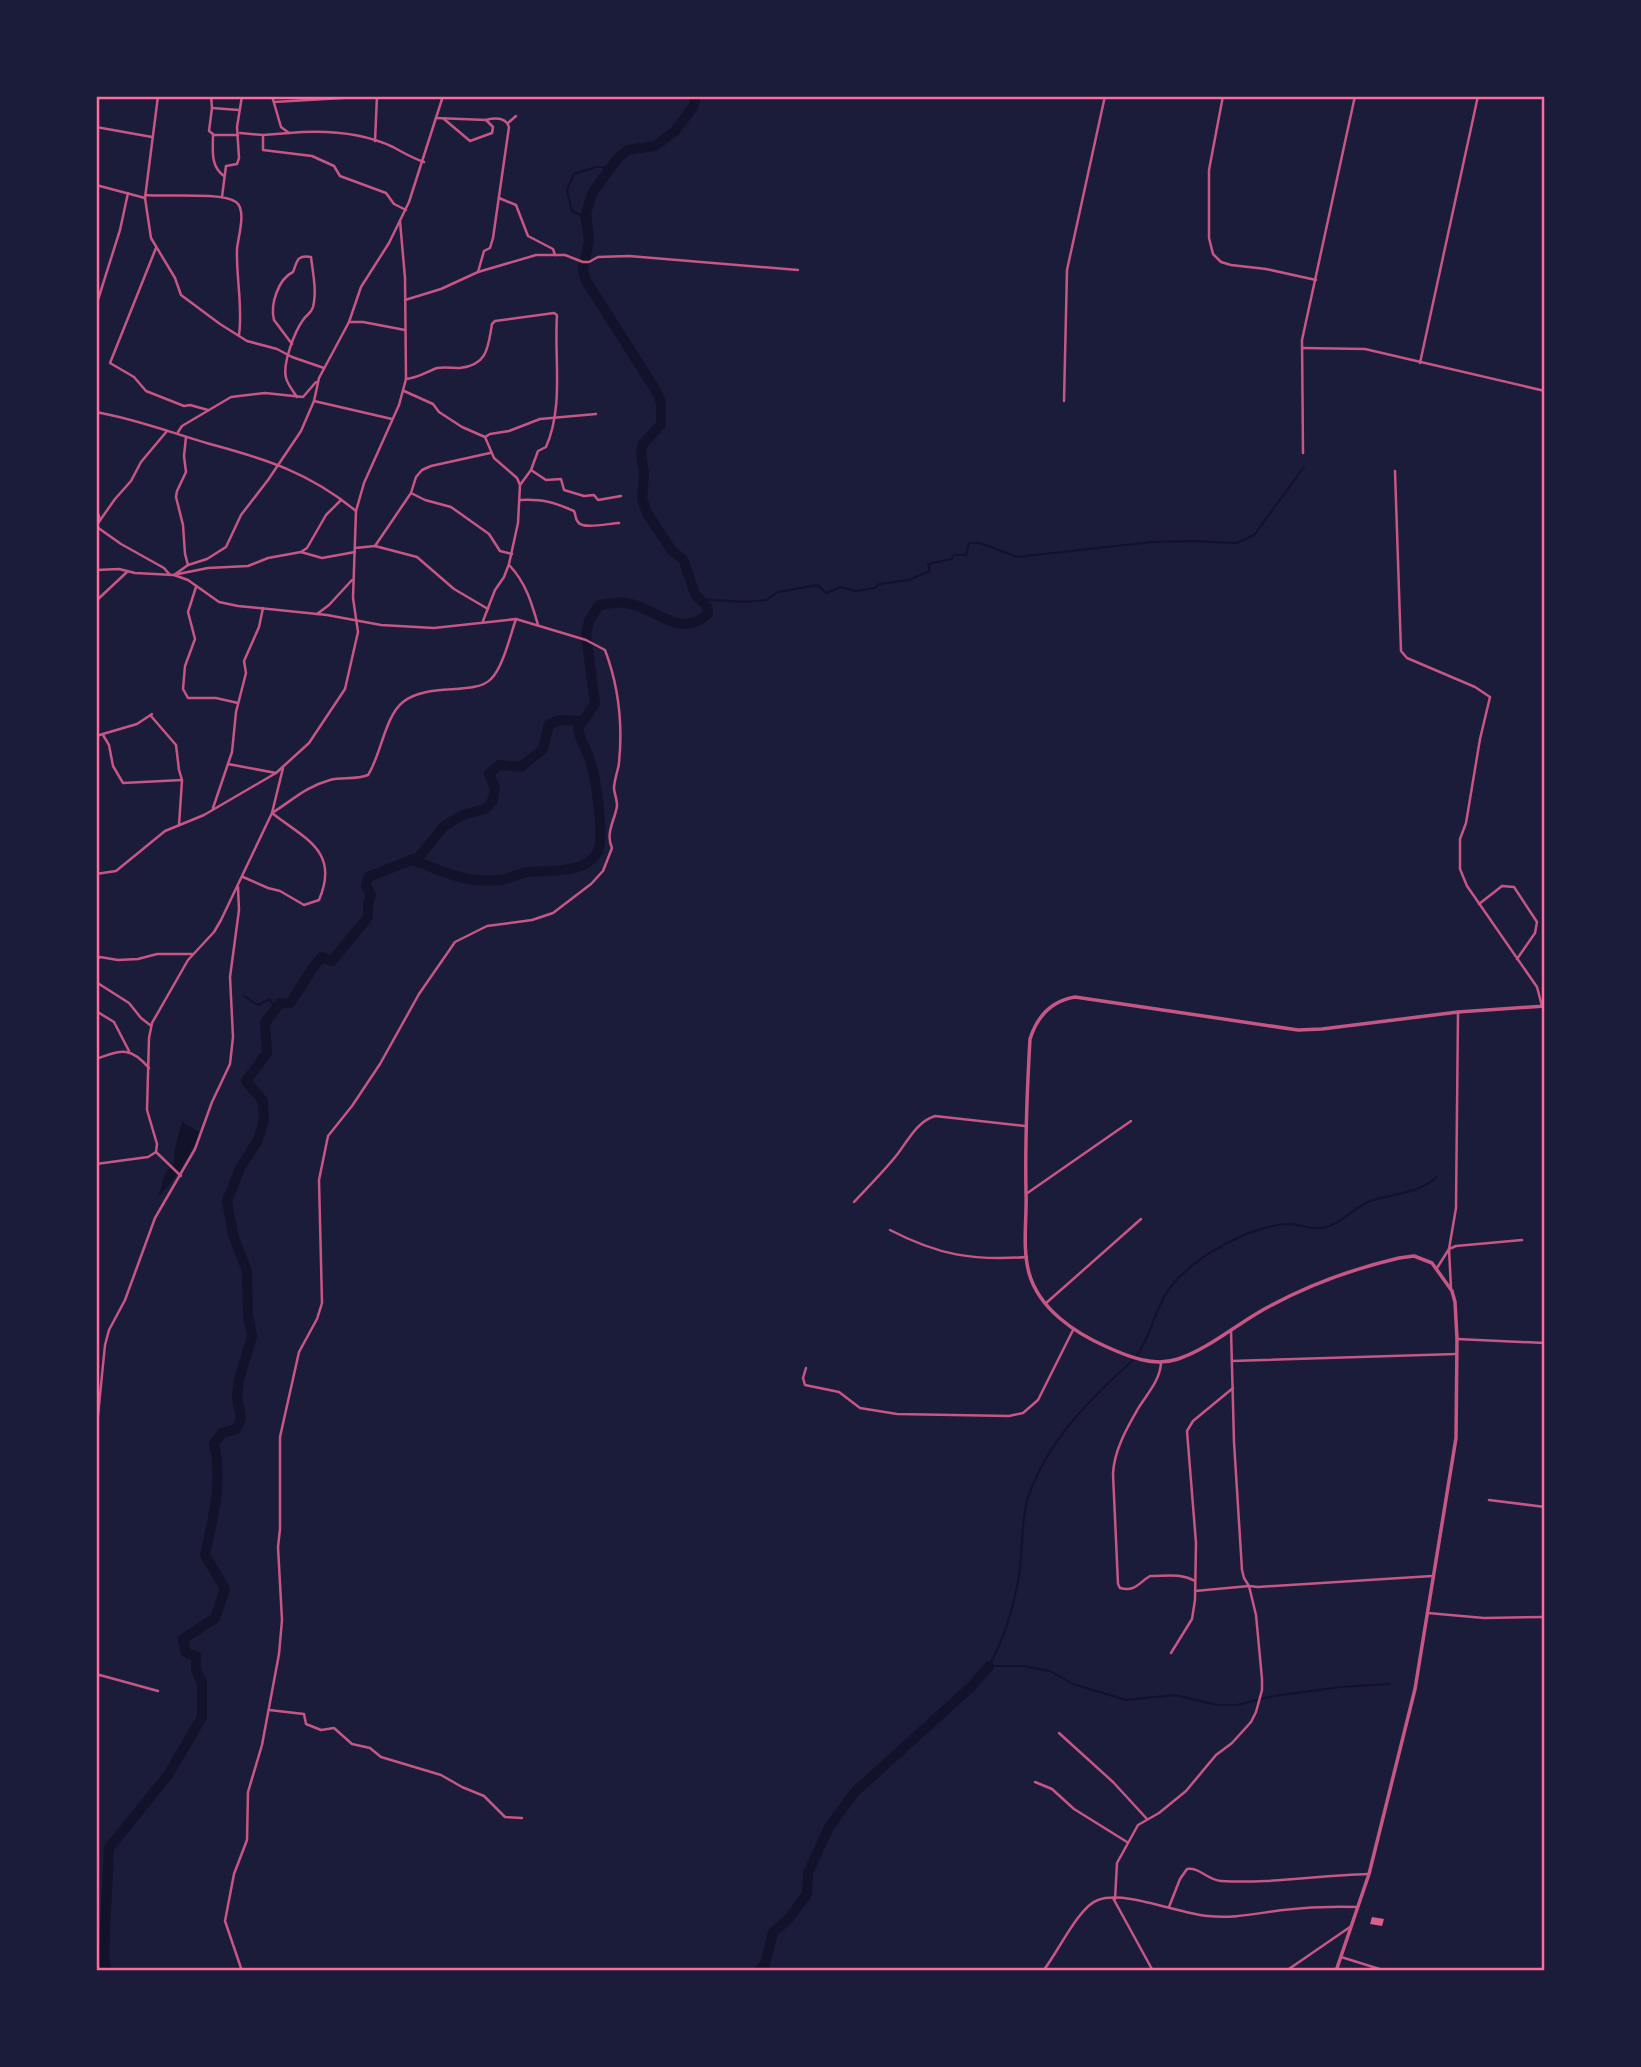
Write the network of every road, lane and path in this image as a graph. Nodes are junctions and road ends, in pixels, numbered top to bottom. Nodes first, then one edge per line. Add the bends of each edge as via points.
1 (158, 96) edge
2 (211, 96) edge
3 (242, 96) edge
4 (272, 96) edge
5 (377, 96) edge
6 (443, 96) edge
7 (1105, 96) edge
8 (1223, 96) edge
9 (1355, 96) edge
10 (1478, 96) edge
11 (274, 102) junction
12 (212, 108) junction
13 (239, 110) junction
14 (516, 116) dead end
15 (436, 118) junction
16 (444, 118) junction
17 (486, 120) junction
18 (508, 123) junction
19 (96, 127) edge
20 (289, 133) junction
21 (238, 134) junction
22 (213, 135) junction
23 (263, 135) junction
24 (152, 137) junction
25 (375, 141) junction
26 (424, 162) junction
27 (224, 176) junction
28 (96, 185) edge
29 (128, 193) junction
30 (145, 196) junction
31 (222, 197) junction
32 (499, 198) junction
33 (406, 210) junction
34 (400, 221) junction
35 (156, 248) junction
36 (555, 255) junction
37 (798, 270) dead end
38 (478, 272) junction
39 (1315, 280) junction
40 (405, 300) junction
41 (96, 306) edge
42 (349, 322) junction
43 (405, 330) junction
44 (239, 335) junction
45 (292, 344) junction
46 (1301, 348) junction
47 (288, 355) junction
48 (1420, 363) junction
49 (324, 368) junction
50 (319, 378) junction
51 (406, 379) junction
52 (404, 391) junction
53 (1545, 391) edge
54 (297, 397) junction
55 (314, 401) junction
56 (1065, 401) dead end
57 (208, 410) junction
58 (96, 412) edge
59 (596, 414) dead end
60 (392, 419) junction
61 (554, 419) junction
62 (167, 430) junction
63 (178, 432) junction
64 (187, 436) junction
65 (485, 437) junction
66 (490, 453) junction
67 (1303, 453) dead end
68 (278, 465) junction
69 (531, 470) junction
70 (1395, 471) dead end
71 (520, 485) junction
72 (411, 493) junction
73 (621, 496) dead end
74 (341, 499) junction
75 (520, 500) junction
76 (96, 507) edge
77 (356, 511) junction
78 (100, 520) junction
79 (619, 523) dead end
80 (96, 526) edge
81 (375, 546) junction
82 (355, 550) junction
83 (302, 552) junction
84 (512, 554) junction
85 (509, 564) junction
86 (188, 565) junction
87 (96, 570) edge
88 (128, 571) junction
89 (172, 575) junction
90 (354, 578) junction
91 (196, 587) junction
92 (96, 601) edge
93 (263, 608) junction
94 (488, 609) junction
95 (317, 614) junction
96 (516, 619) junction
97 (355, 620) junction
98 (483, 622) junction
99 (538, 625) junction
100 (238, 703) junction
101 (103, 735) junction
102 (96, 736) edge
103 (228, 764) junction
104 (284, 766) junction
105 (276, 773) junction
106 (182, 780) junction
107 (212, 811) junction
108 (272, 813) junction
109 (178, 825) junction
110 (96, 874) edge
111 (243, 877) junction
112 (238, 887) junction
113 (1479, 904) junction
114 (193, 954) junction
115 (1517, 959) junction
116 (96, 960) edge
117 (96, 982) edge
118 (1543, 1006) edge
119 (96, 1011) edge
120 (1458, 1012) junction
121 (151, 1025) junction
122 (129, 1051) junction
123 (96, 1059) edge
124 (149, 1068) junction
125 (1131, 1121) dead end
126 (1026, 1126) junction
127 (156, 1153) junction
128 (96, 1164) edge
129 (181, 1176) junction
130 (1026, 1194) junction
131 (854, 1202) dead end
132 (1141, 1219) dead end
133 (890, 1230) dead end
134 (1522, 1240) dead end
135 (1449, 1249) junction
136 (1027, 1257) junction
137 (1437, 1268) junction
138 (1452, 1291) junction
139 (1045, 1304) junction
140 (1073, 1330) junction
141 (1231, 1330) junction
142 (1457, 1339) junction
143 (1545, 1343) edge
144 (1457, 1354) junction
145 (1233, 1361) junction
146 (1161, 1363) junction
147 (806, 1368) dead end
148 (1233, 1388) junction
149 (96, 1435) edge
150 (1489, 1500) dead end
151 (1545, 1507) edge
152 (1434, 1576) junction
153 (1195, 1581) junction
154 (1249, 1586) junction
155 (1195, 1591) junction
156 (1428, 1613) junction
157 (1545, 1617) edge
158 (1171, 1653) dead end
159 (96, 1674) edge
160 (158, 1690) dead end
161 (269, 1710) junction
162 (1059, 1733) dead end
163 (1035, 1782) dead end
164 (522, 1818) dead end
165 (1147, 1819) junction
166 (1127, 1842) junction
167 (1369, 1874) junction
168 (1114, 1898) junction
169 (1357, 1906) junction
170 (1168, 1907) junction
171 (1351, 1927) junction
172 (1341, 1957) junction
173 (242, 1971) edge
174 (1043, 1971) edge
175 (1153, 1971) edge
176 (1286, 1971) edge
177 (1336, 1971) edge
178 (1386, 1971) edge

1 - 24 street
2 - 12 street
3 - 13 street
4 - 11 street
5 - 11 street
5 - 25 street
6 - 15 street
7 - 56 street via 1067,271
8 - 39 street via 1209,170 1213,254 1231,265
9 - 39 street
10 - 48 street
11 - 20 street via 281,127
12 - 13 street
12 - 22 street via 208,131
13 - 21 street
14 - 18 street
15 - 16 street
15 - 26 street
16 - 17 street
16 - 17 street via 470,141 492,133
17 - 18 street
18 - 32 street
19 - 24 street
20 - 23 street
20 - 25 street via 334,132
21 - 22 street
21 - 23 street
21 - 27 street via 239,162 228,164
22 - 27 street via 213,163
23 - 33 street via 263,150 312,156 334,166 340,176 386,193
24 - 30 street
25 - 26 street
26 - 33 street
27 - 31 street
28 - 29 street
29 - 30 street
29 - 41 street
30 - 31 street
30 - 35 street
31 - 44 street via 241,209
32 - 36 street via 516,205 528,236 553,249
32 - 38 street via 493,239
33 - 34 street
34 - 40 street
34 - 42 street via 361,287
35 - 44 street via 181,295
35 - 57 street via 110,363 146,391
36 - 37 street via 583,262 629,256
36 - 38 street via 531,256
38 - 40 street
39 - 46 street
40 - 43 street
42 - 43 street
42 - 49 street
43 - 51 street
44 - 47 street
45 - 45 street via 314,304 313,271 307,256 295,261 293,272 279,288 272,315
45 - 47 street
46 - 48 street via 1365,349
46 - 67 street
47 - 49 street
47 - 54 street via 286,378
48 - 53 street
49 - 50 street
50 - 54 street via 306,395
50 - 55 street
51 - 52 street
51 - 61 street via 483,359 495,321 556,313
52 - 60 street
52 - 65 street
54 - 57 street via 244,394 226,398
55 - 60 street
55 - 68 street
57 - 63 street
58 - 62 street
59 - 61 street
60 - 77 street
61 - 65 street via 540,419
61 - 69 street via 548,441 536,454
62 - 63 street
62 - 78 street
63 - 64 street
64 - 68 street
64 - 86 street via 186,472 176,497
65 - 66 street
66 - 71 street
66 - 72 street via 422,470
68 - 74 street
68 - 86 street via 241,515 226,547
69 - 71 street
69 - 73 street via 546,480 561,479 564,490 584,496 594,495 598,500
70 - 113 street via 1401,651 1490,697 1460,852 1462,875
71 - 75 street
72 - 81 street
72 - 84 street via 451,507 489,534 500,551
74 - 77 street
74 - 83 street
75 - 79 street via 555,503 576,513 582,525
75 - 84 street
76 - 78 street
77 - 82 street
78 - 80 street
80 - 89 street
81 - 82 street
81 - 94 street via 417,557 454,589
82 - 83 street via 322,558
82 - 90 street
83 - 89 street via 248,566
84 - 85 street
85 - 94 street
85 - 99 street via 527,591
86 - 89 street
87 - 88 street
88 - 89 street
88 - 92 street
89 - 91 street
90 - 95 street
90 - 97 street
91 - 93 street via 219,602
91 - 100 street via 188,612 195,639 185,666 185,694
93 - 95 street
93 - 100 street via 244,660 246,673
94 - 98 street
95 - 97 street
96 - 98 street
96 - 99 street
96 - 108 street via 490,681 407,699 392,718 368,775 307,787
97 - 98 street via 435,628
97 - 104 street via 358,632 345,689 309,742
99 - 161 street via 599,646 610,664 620,707 612,848 603,871 553,913 487,926 455,942 352,1106 328,1136 318,1193 322,1303 299,1352 280,1437 282,1620
100 - 103 street
101 - 102 street
101 - 106 street via 123,783
101 - 106 street via 151,715 175,744
103 - 105 street
103 - 107 street
104 - 105 street
104 - 108 street
105 - 107 street
106 - 109 street
107 - 109 street
108 - 111 street
108 - 111 street via 315,844 325,860 319,900 304,905
109 - 110 street via 120,868
111 - 112 street
112 - 114 street via 214,932
112 - 129 street via 230,977 230,1064
113 - 115 street
113 - 115 street via 1502,886 1514,887 1537,922
114 - 116 street
114 - 121 street
115 - 118 street via 1537,987
117 - 121 street via 129,1003
118 - 120 street
119 - 122 street via 114,1022
120 - 126 street via 1298,1030 1087,998 1064,999 1034,1026
120 - 135 street via 1456,1194
121 - 124 street
122 - 123 street
122 - 124 street
124 - 127 street via 147,1110
125 - 130 street
126 - 130 street
126 - 131 street via 930,1118
127 - 128 street
127 - 129 street
129 - 149 street via 155,1218 107,1337
130 - 136 street
132 - 139 street
133 - 136 street via 956,1255
134 - 135 street
135 - 137 street
135 - 138 street
136 - 139 street via 1029,1273
137 - 138 street
137 - 141 street via 1414,1256 1386,1261 1297,1293
138 - 142 street
139 - 140 street
140 - 146 street via 1115,1351
140 - 147 street via 1038,1400 1017,1415 874,1411 833,1390 805,1385
141 - 145 street
141 - 146 street via 1186,1356
142 - 143 street
142 - 144 street
144 - 145 street
144 - 152 street via 1456,1438
145 - 148 street
146 - 153 street via 1114,1458 1118,1584 1131,1590 1150,1576 1172,1575
148 - 153 street via 1187,1430
148 - 154 street via 1242,1570
150 - 151 street
152 - 154 street
152 - 156 street
153 - 155 street
154 - 155 street
154 - 165 street via 1262,1679 1254,1718 1186,1791
155 - 158 street via 1192,1619
156 - 157 street
156 - 167 street via 1415,1689
159 - 160 street
161 - 164 street via 304,1714 306,1724 321,1730 334,1728 352,1744 441,1775 484,1796 505,1817
161 - 173 street via 248,1792 247,1840 226,1910 225,1921
162 - 165 street
163 - 166 street
165 - 166 street
166 - 168 street via 1117,1863
167 - 169 street
167 - 170 street via 1249,1882 1208,1879 1198,1870 1187,1869
168 - 170 street
168 - 174 street via 1097,1900 1081,1913
168 - 175 street
169 - 170 street via 1212,1917
169 - 171 street
171 - 172 street
171 - 176 street
172 - 177 street
172 - 178 street

